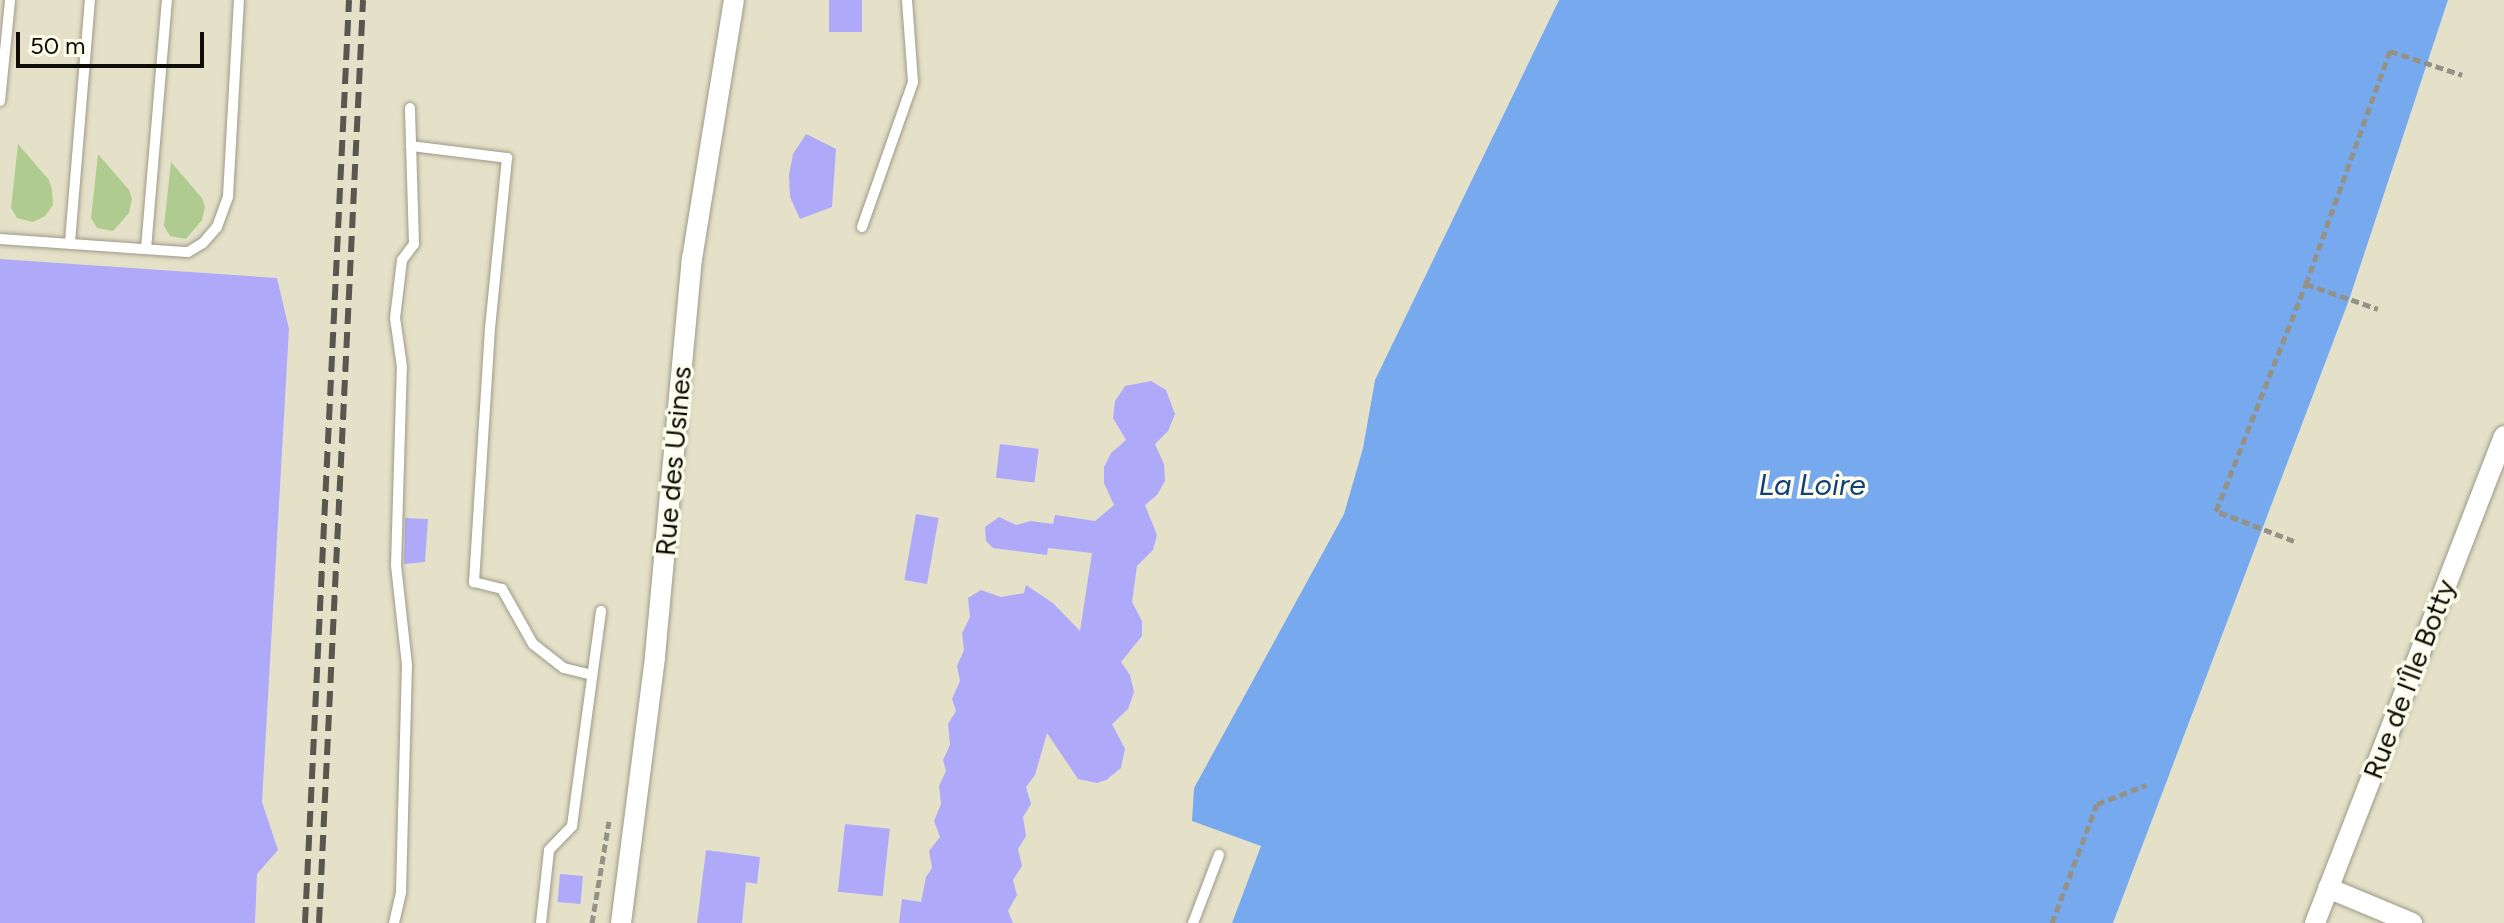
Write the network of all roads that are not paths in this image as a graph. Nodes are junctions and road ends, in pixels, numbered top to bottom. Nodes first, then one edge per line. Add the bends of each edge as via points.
1 (10, 0) edge
2 (90, 0) edge
3 (167, 0) edge
4 (239, 0) edge
5 (734, 0) edge
6 (907, 0) edge
7 (0, 101) edge
8 (410, 108) dead end
9 (411, 146) junction
10 (862, 227) dead end
11 (0, 239) edge
12 (70, 242) junction
13 (146, 249) junction
14 (2504, 436) edge
15 (601, 611) dead end
16 (592, 675) junction
17 (1219, 855) dead end
18 (2328, 888) junction
19 (394, 923) edge
20 (541, 923) edge
21 (621, 923) edge
22 (1193, 923) edge
23 (2315, 923) edge
24 (2412, 923) edge

1 - 7 lane
2 - 12 lane
3 - 13 lane
4 - 13 lane via 228,196 217,227 188,252
5 - 21 street, Rue des Usines via 692,259 655,656
6 - 10 lane via 913,82
8 - 9 lane
9 - 16 lane via 507,158 474,582 502,589 533,644 556,662
9 - 19 lane via 414,244 402,260 395,318 402,367 396,565 407,665 401,892
11 - 12 lane
12 - 13 lane
14 - 18 street, Rue de l'Île Botty
15 - 16 lane
16 - 20 lane via 572,826 549,850
17 - 22 lane
18 - 23 street, Rue de l'Île Botty
18 - 24 street

